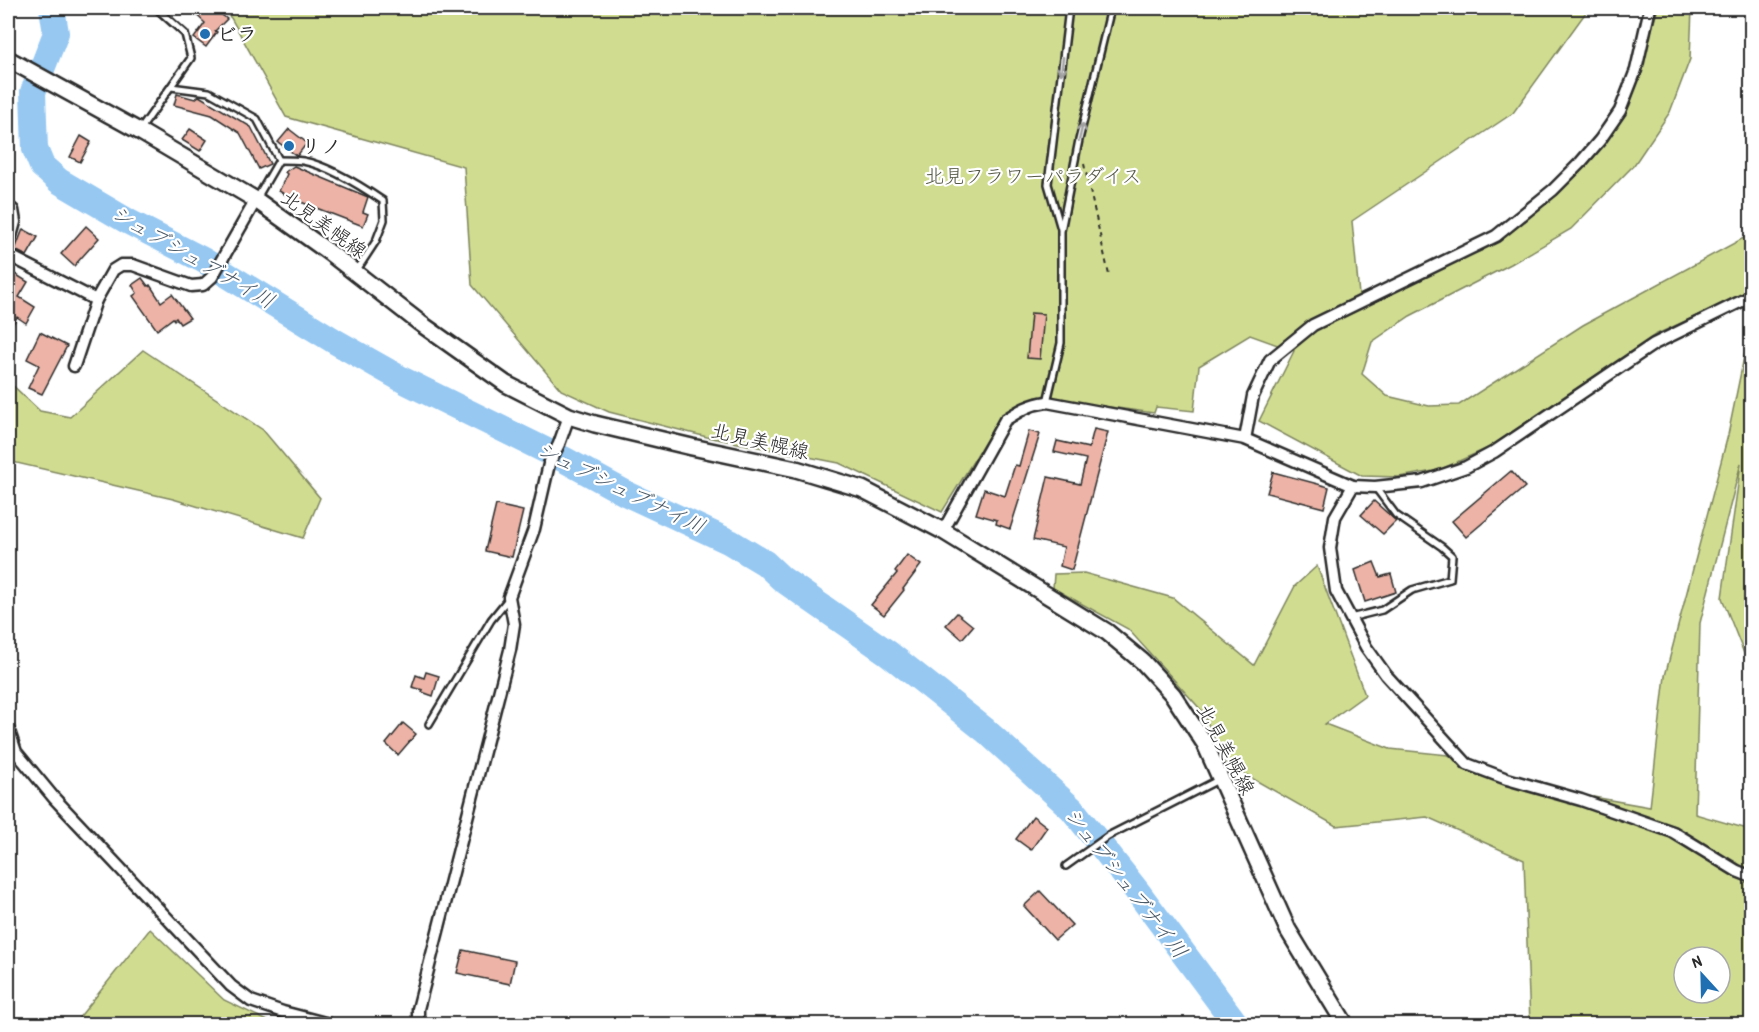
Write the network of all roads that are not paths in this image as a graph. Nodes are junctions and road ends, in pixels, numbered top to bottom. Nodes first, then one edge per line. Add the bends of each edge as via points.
1 (156, 8) edge
2 (1069, 8) edge
3 (1111, 8) edge
4 (1650, 8) edge
5 (8, 59) edge
6 (171, 87) junction
7 (139, 131) junction
8 (279, 160) junction
9 (256, 200) junction
10 (8, 207) edge
11 (1061, 231) junction
12 (8, 247) edge
13 (8, 255) edge
14 (356, 272) junction
15 (1752, 296) edge
16 (96, 300) junction
17 (74, 366) dead end
18 (1047, 402) junction
19 (569, 416) junction
20 (1245, 439) junction
21 (1353, 486) junction
22 (1375, 487) junction
23 (942, 531) junction
24 (509, 597) junction
25 (1350, 618) junction
26 (429, 724) dead end
27 (8, 728) edge
28 (1220, 779) junction
29 (1066, 866) dead end
30 (1752, 877) edge
31 (329, 1024) edge
32 (418, 1024) edge
33 (1345, 1024) edge

1 - 6 lane via 185,34 191,58
2 -> 11 lane via 1047,184
11 -> 3 lane
4 - 20 street via 1636,70 1620,111 1581,162 1496,236 1313,325 1269,360 1253,396
5 - 7 main road, 北見美幌線
6 - 7 lane
6 - 8 lane via 209,92 257,119
7 - 9 main road, 北見美幌線
8 - 9 lane
8 - 14 lane via 304,161 332,171 383,201 384,220
9 - 14 main road, 北見美幌線
9 - 16 street via 224,259 203,285 192,286 133,265 121,265 113,270
10 - 12 street via 13,210 15,222
11 - 18 lane via 1061,343
13 - 16 street
14 - 19 main road, 北見美幌線 via 506,384
15 - 22 street via 1654,344 1466,467 1422,482
16 - 17 street
18 - 20 street
18 - 23 street via 1034,404 1005,420
19 - 23 main road, 北見美幌線 via 862,489
19 - 24 street via 549,464 534,529
20 - 21 street
21 - 22 street
21 - 25 street via 1335,517 1330,548 1336,591
22 - 25 lane via 1396,515 1452,556 1450,579 1412,590 1382,610
23 - 28 main road, 北見美幌線 via 1107,632 1143,662 1179,705
24 - 26 lane
24 - 32 street via 514,624 510,650 418,1009
25 - 30 street via 1386,675 1467,764 1673,832
27 - 31 street via 16,752 54,798 231,986 251,1001
28 - 29 lane via 1108,836
28 - 33 main road, 北見美幌線 via 1288,930

